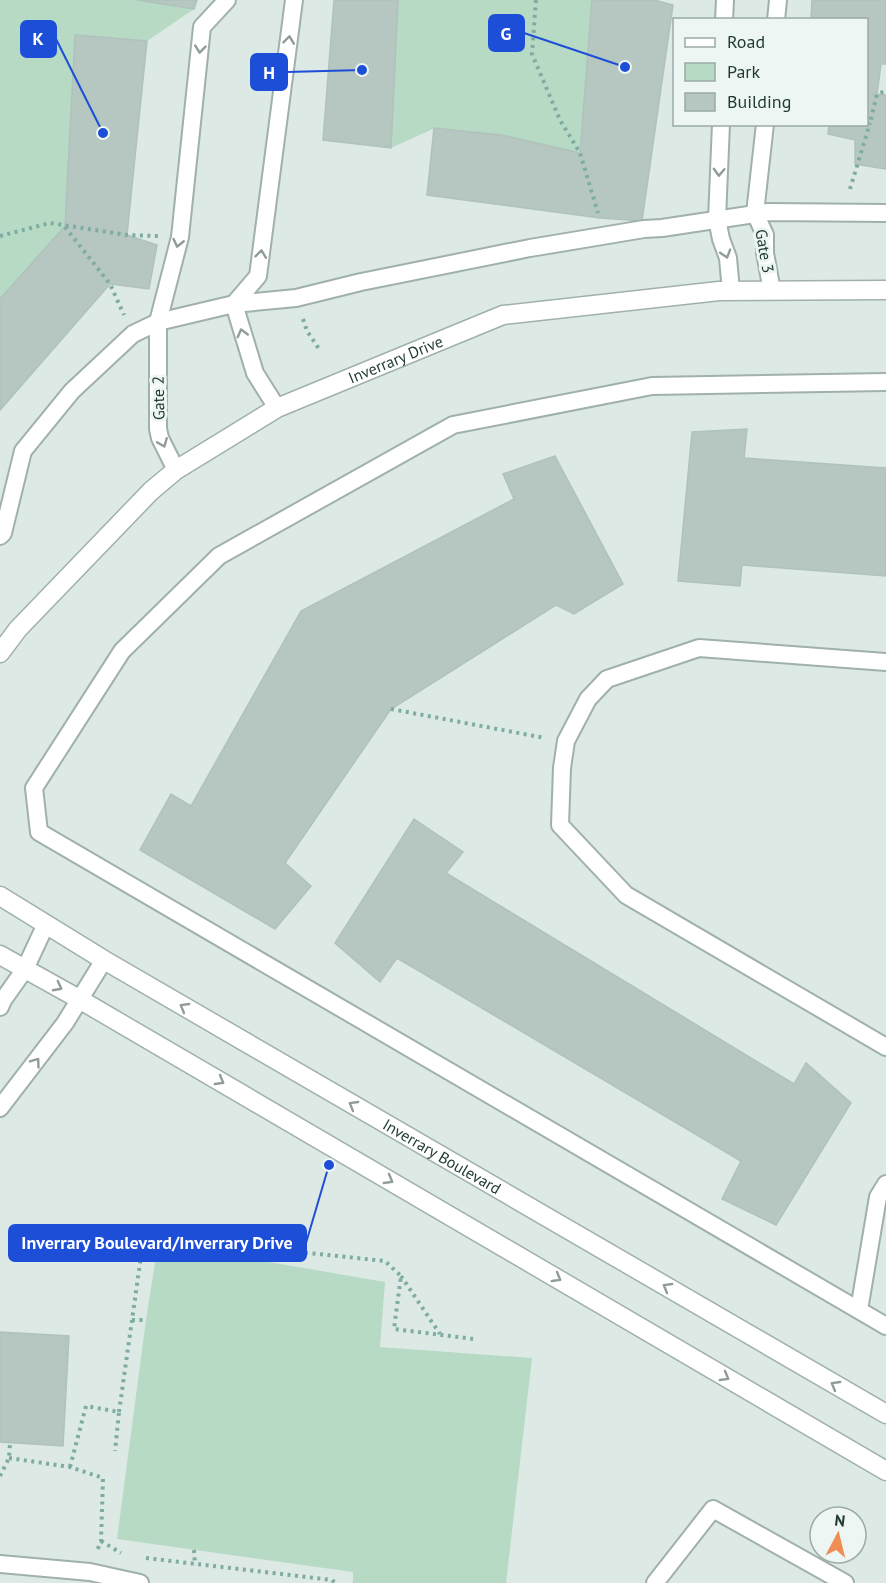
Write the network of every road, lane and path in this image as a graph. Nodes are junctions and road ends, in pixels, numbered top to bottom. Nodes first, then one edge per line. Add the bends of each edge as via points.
1 (227, 0) edge
2 (294, 0) edge
3 (536, 0) edge
4 (725, 0) edge
5 (778, 0) edge
6 (724, 18) edge
7 (776, 18) edge
8 (886, 91) edge
9 (868, 123) edge
10 (721, 126) edge
11 (765, 126) edge
12 (867, 126) edge
13 (842, 212) junction
14 (756, 213) junction
15 (886, 213) edge
16 (717, 219) junction
17 (65, 226) junction
18 (0, 236) edge
19 (180, 237) junction
20 (603, 237) junction
21 (886, 290) edge
22 (731, 291) junction
23 (771, 291) junction
24 (296, 298) junction
25 (234, 304) junction
26 (158, 322) junction
27 (132, 334) junction
28 (319, 349) dead end
29 (886, 382) edge
30 (277, 408) junction
31 (176, 470) junction
32 (0, 536) edge
33 (0, 653) edge
34 (886, 662) edge
35 (391, 709) dead end
36 (566, 741) junction
37 (0, 896) edge
38 (46, 924) junction
39 (0, 955) edge
40 (104, 960) junction
41 (25, 969) junction
42 (79, 999) junction
43 (0, 1007) edge
44 (886, 1047) edge
45 (0, 1108) edge
46 (886, 1184) edge
47 (235, 1246) junction
48 (234, 1256) dead end
49 (401, 1276) junction
50 (859, 1310) junction
51 (132, 1320) junction
52 (146, 1320) dead end
53 (886, 1326) edge
54 (440, 1335) junction
55 (474, 1339) dead end
56 (119, 1412) junction
57 (886, 1414) edge
58 (10, 1443) dead end
59 (116, 1451) dead end
60 (9, 1458) junction
61 (70, 1467) junction
62 (886, 1471) edge
63 (0, 1476) edge
64 (101, 1541) junction
65 (194, 1550) dead end
66 (126, 1556) dead end
67 (138, 1557) dead end
68 (0, 1564) edge
69 (195, 1565) junction
70 (90, 1572) junction
71 (296, 1576) junction
72 (140, 1583) edge
73 (300, 1583) edge
74 (335, 1583) edge
75 (655, 1583) edge
76 (845, 1583) edge

1 -> 19 lane, Gate 2 via 202,27
25 -> 2 lane via 258,276
3 - 20 path via 532,54 560,120 580,153
4 - 6 lane
5 - 7 lane
8 - 9 path via 877,94
10 -> 16 lane
11 - 14 lane
12 - 13 path
13 - 14 lane
13 - 15 lane
14 - 16 lane
14 - 23 lane, Gate 3 via 765,235
16 - 20 lane
16 -> 22 lane via 729,258
17 - 18 path via 50,223
17 - 19 path via 127,235
17 - 27 path via 110,284
19 -> 26 lane, Gate 2
20 - 24 lane via 519,250
21 - 23 street, Inverrary Drive
22 - 23 street, Inverrary Drive
22 - 30 street, Inverrary Drive via 503,315
24 - 25 lane
24 - 28 path via 307,331
25 - 26 lane
30 -> 25 lane via 255,373
26 - 27 lane
26 -> 31 lane, Gate 2 via 158,429
27 - 32 lane via 72,391 23,451
29 - 50 lane via 652,386 453,424 219,556 122,651 34,788 39,832
30 - 31 street, Inverrary Drive
31 - 33 street, Inverrary Drive via 26,620
34 - 36 lane via 699,648 607,679 588,699
35 - 36 path
36 - 44 lane via 560,825 626,896
37 - 38 street, Inverrary Boulevard
38 - 40 street, Inverrary Boulevard
38 - 41 lane
39 - 41 street
40 - 42 lane
57 -> 40 street, Inverrary Boulevard
41 -> 42 street
41 - 43 lane
45 -> 42 lane
42 -> 62 street
46 - 50 lane via 878,1197
47 - 48 path
47 - 49 path via 385,1261
47 - 51 path via 147,1236
49 - 54 path
49 - 54 path via 394,1329
50 - 53 lane
51 - 52 path
51 - 56 path
54 - 55 path
56 - 59 path
56 - 61 path via 86,1406
58 - 60 path
60 - 61 path
60 - 63 path
61 - 64 path via 103,1478
64 - 66 path
64 - 70 path
65 - 69 path
67 - 69 path
68 - 70 lane
69 - 71 path
70 - 72 lane
71 - 73 path
71 - 74 path
75 - 76 lane via 713,1509

